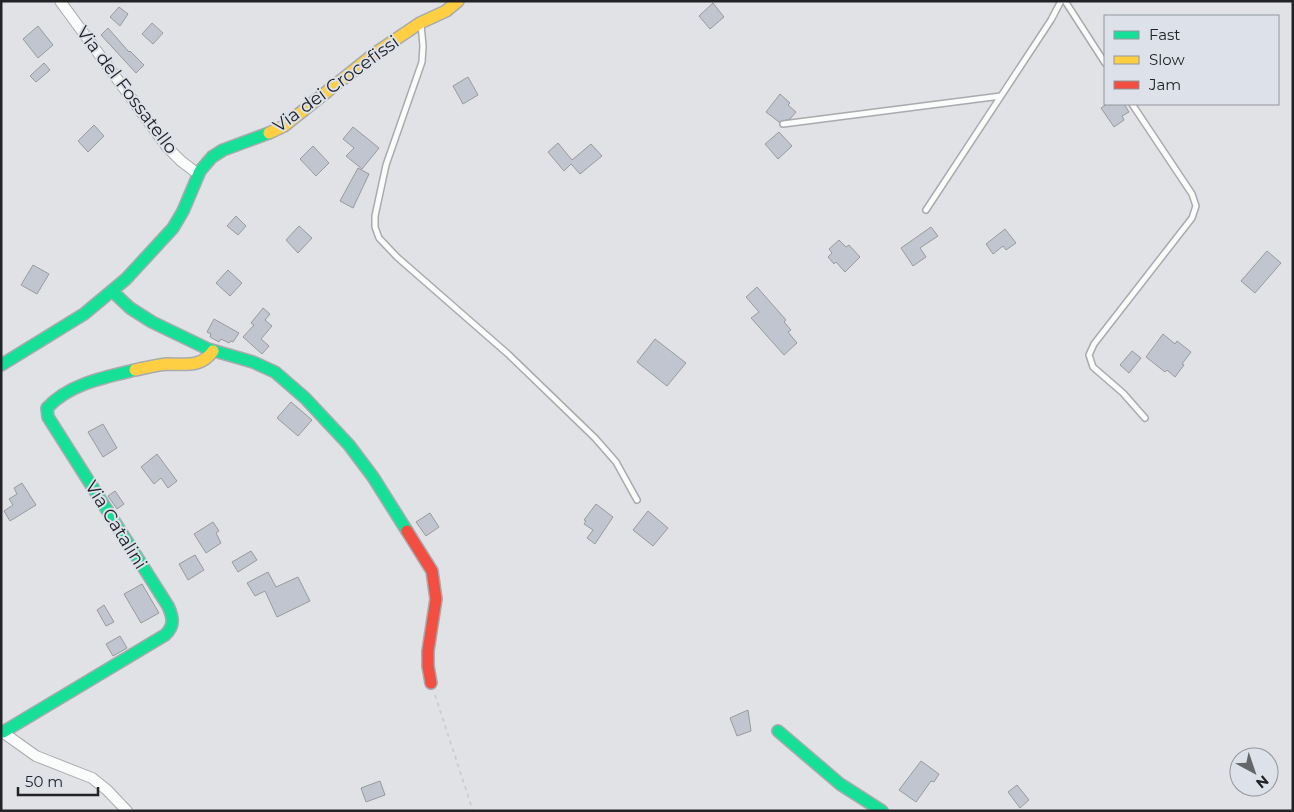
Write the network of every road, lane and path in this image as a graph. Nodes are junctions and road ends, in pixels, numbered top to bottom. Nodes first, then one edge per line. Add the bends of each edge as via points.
1 (60, 1) edge
2 (458, 1) edge
3 (1063, 1) edge
4 (420, 23) junction
5 (1104, 62) edge
6 (1001, 96) junction
7 (1133, 105) edge
8 (783, 124) dead end
9 (198, 174) junction
10 (926, 210) dead end
11 (112, 291) junction
12 (213, 350) junction
13 (1, 365) edge
14 (1145, 418) dead end
15 (637, 500) dead end
16 (431, 683) joint
17 (2, 731) edge
18 (778, 731) dead end
19 (127, 811) edge
20 (473, 811) edge
21 (882, 811) edge

1 - 9 street, Via del Fossatello via 167,147
2 - 4 street, Via dei Crocefissi via 446,11
3 - 5 lane
3 - 6 lane
4 - 9 street, Via dei Crocefissi via 362,62 284,126 218,153
4 - 15 lane via 423,58 380,186 374,216 377,235 595,438 616,462
6 - 8 lane
6 - 10 lane
7 - 14 lane via 1192,194 1196,206 1192,218 1090,352 1094,367
9 - 11 street, Via dei Crocefissi via 173,228
11 - 12 street via 144,318
11 - 13 street, Via dei Crocefissi via 84,314
12 - 16 street via 264,366 300,393 359,457 422,553 432,571 436,594 428,651
12 - 17 street, Via Catalini via 199,363 154,366 82,385 61,395 47,408 48,417 168,606 174,623 165,635
16 - 20 path
17 - 19 street via 40,758 92,778
18 - 21 street via 828,776

